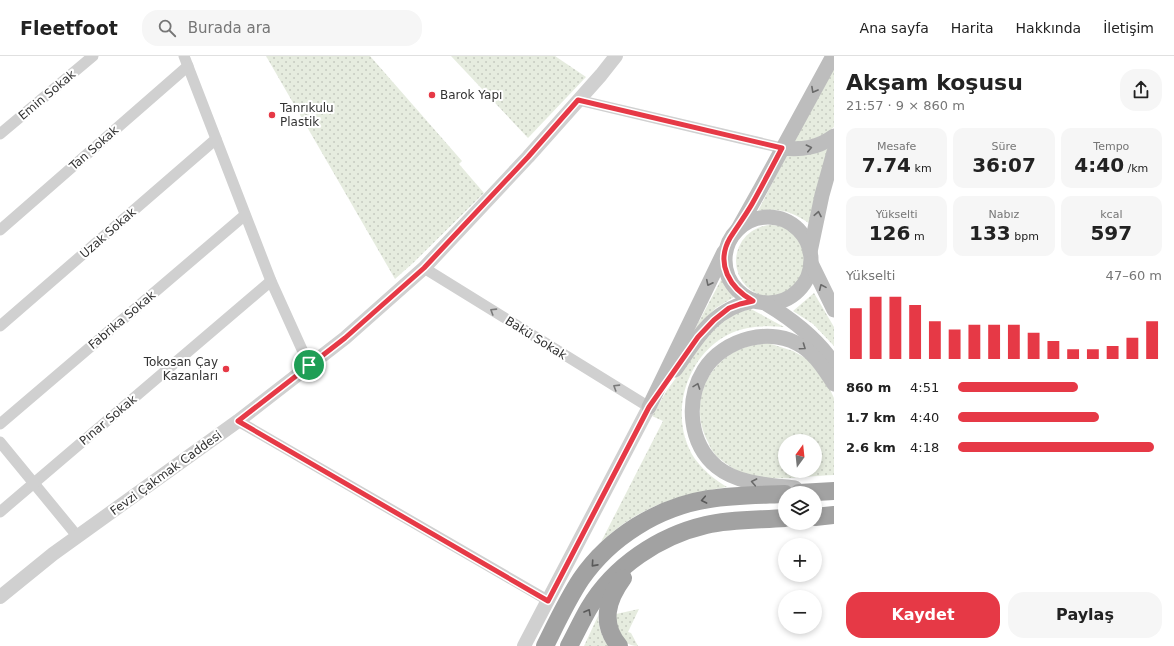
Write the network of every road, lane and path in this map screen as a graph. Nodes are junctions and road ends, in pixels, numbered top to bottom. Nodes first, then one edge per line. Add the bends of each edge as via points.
1 (93, 56) edge
2 (616, 56) edge
3 (832, 56) edge
4 (186, 61) edge
5 (578, 100) junction
6 (0, 134) edge
7 (834, 136) edge
8 (216, 139) junction
9 (782, 148) junction
10 (834, 152) edge
11 (245, 215) junction
12 (0, 230) edge
13 (737, 230) junction
14 (726, 248) junction
15 (810, 257) junction
16 (424, 268) junction
17 (271, 281) junction
18 (759, 302) junction
19 (834, 310) edge
20 (0, 326) edge
21 (834, 364) edge
22 (309, 365) junction
23 (834, 384) edge
24 (649, 407) junction
25 (238, 421) junction
26 (0, 424) edge
27 (0, 442) edge
28 (34, 484) junction
29 (827, 491) edge
30 (778, 494) edge
31 (0, 512) edge
32 (778, 518) edge
33 (78, 537) junction
34 (648, 549) junction
35 (0, 597) edge
36 (548, 601) junction
37 (524, 646) edge
38 (544, 646) edge
39 (569, 646) edge
40 (619, 646) edge

1 - 6 street, Emin Sokak
2 - 5 street, Fevzi Çakmak Caddesi
3 -> 9 main road
4 - 8 street
4 - 12 street, Tan Sokak
5 - 9 street
5 - 16 street, Fevzi Çakmak Caddesi
9 -> 7 main road via 812,148
8 - 11 street
8 - 20 street, Uzak Sokak
9 - 13 main road
15 -> 10 main road via 823,189
11 - 17 street
11 - 26 street, Fabrika Sokak
13 - 14 main road
13 - 15 main road via 757,218 780,219 800,231 806,241
14 - 18 main road via 726,274 732,286 742,295
14 -> 24 main road
15 - 18 main road via 808,276 801,288 791,297 778,302
19 -> 15 main road
16 - 22 street, Fevzi Çakmak Caddesi via 345,338
24 -> 16 street, Bakü Sokak
17 - 22 street
17 - 28 street, Pınar Sokak
18 - 21 main road via 788,317 804,330
18 - 24 main road via 729,308 714,320 698,337
22 - 25 street, Fevzi Çakmak Caddesi
29 -> 23 main road via 751,482 734,477 718,468 698,443 692,415 693,399 704,370 713,358 742,340 760,336 775,336 803,346 814,356
24 - 36 street
25 - 33 street, Fevzi Çakmak Caddesi
25 - 36 street
27 - 28 street
28 - 31 street, Pınar Sokak
28 - 33 street
30 -> 38 highway via 708,499 674,508 644,521 604,553 582,578
32 - 34 highway via 707,525 686,530
33 - 35 street, Fevzi Çakmak Caddesi
39 -> 34 highway via 590,607 604,588 625,565
34 - 40 highway via 618,585 608,610 610,629
36 - 37 street

